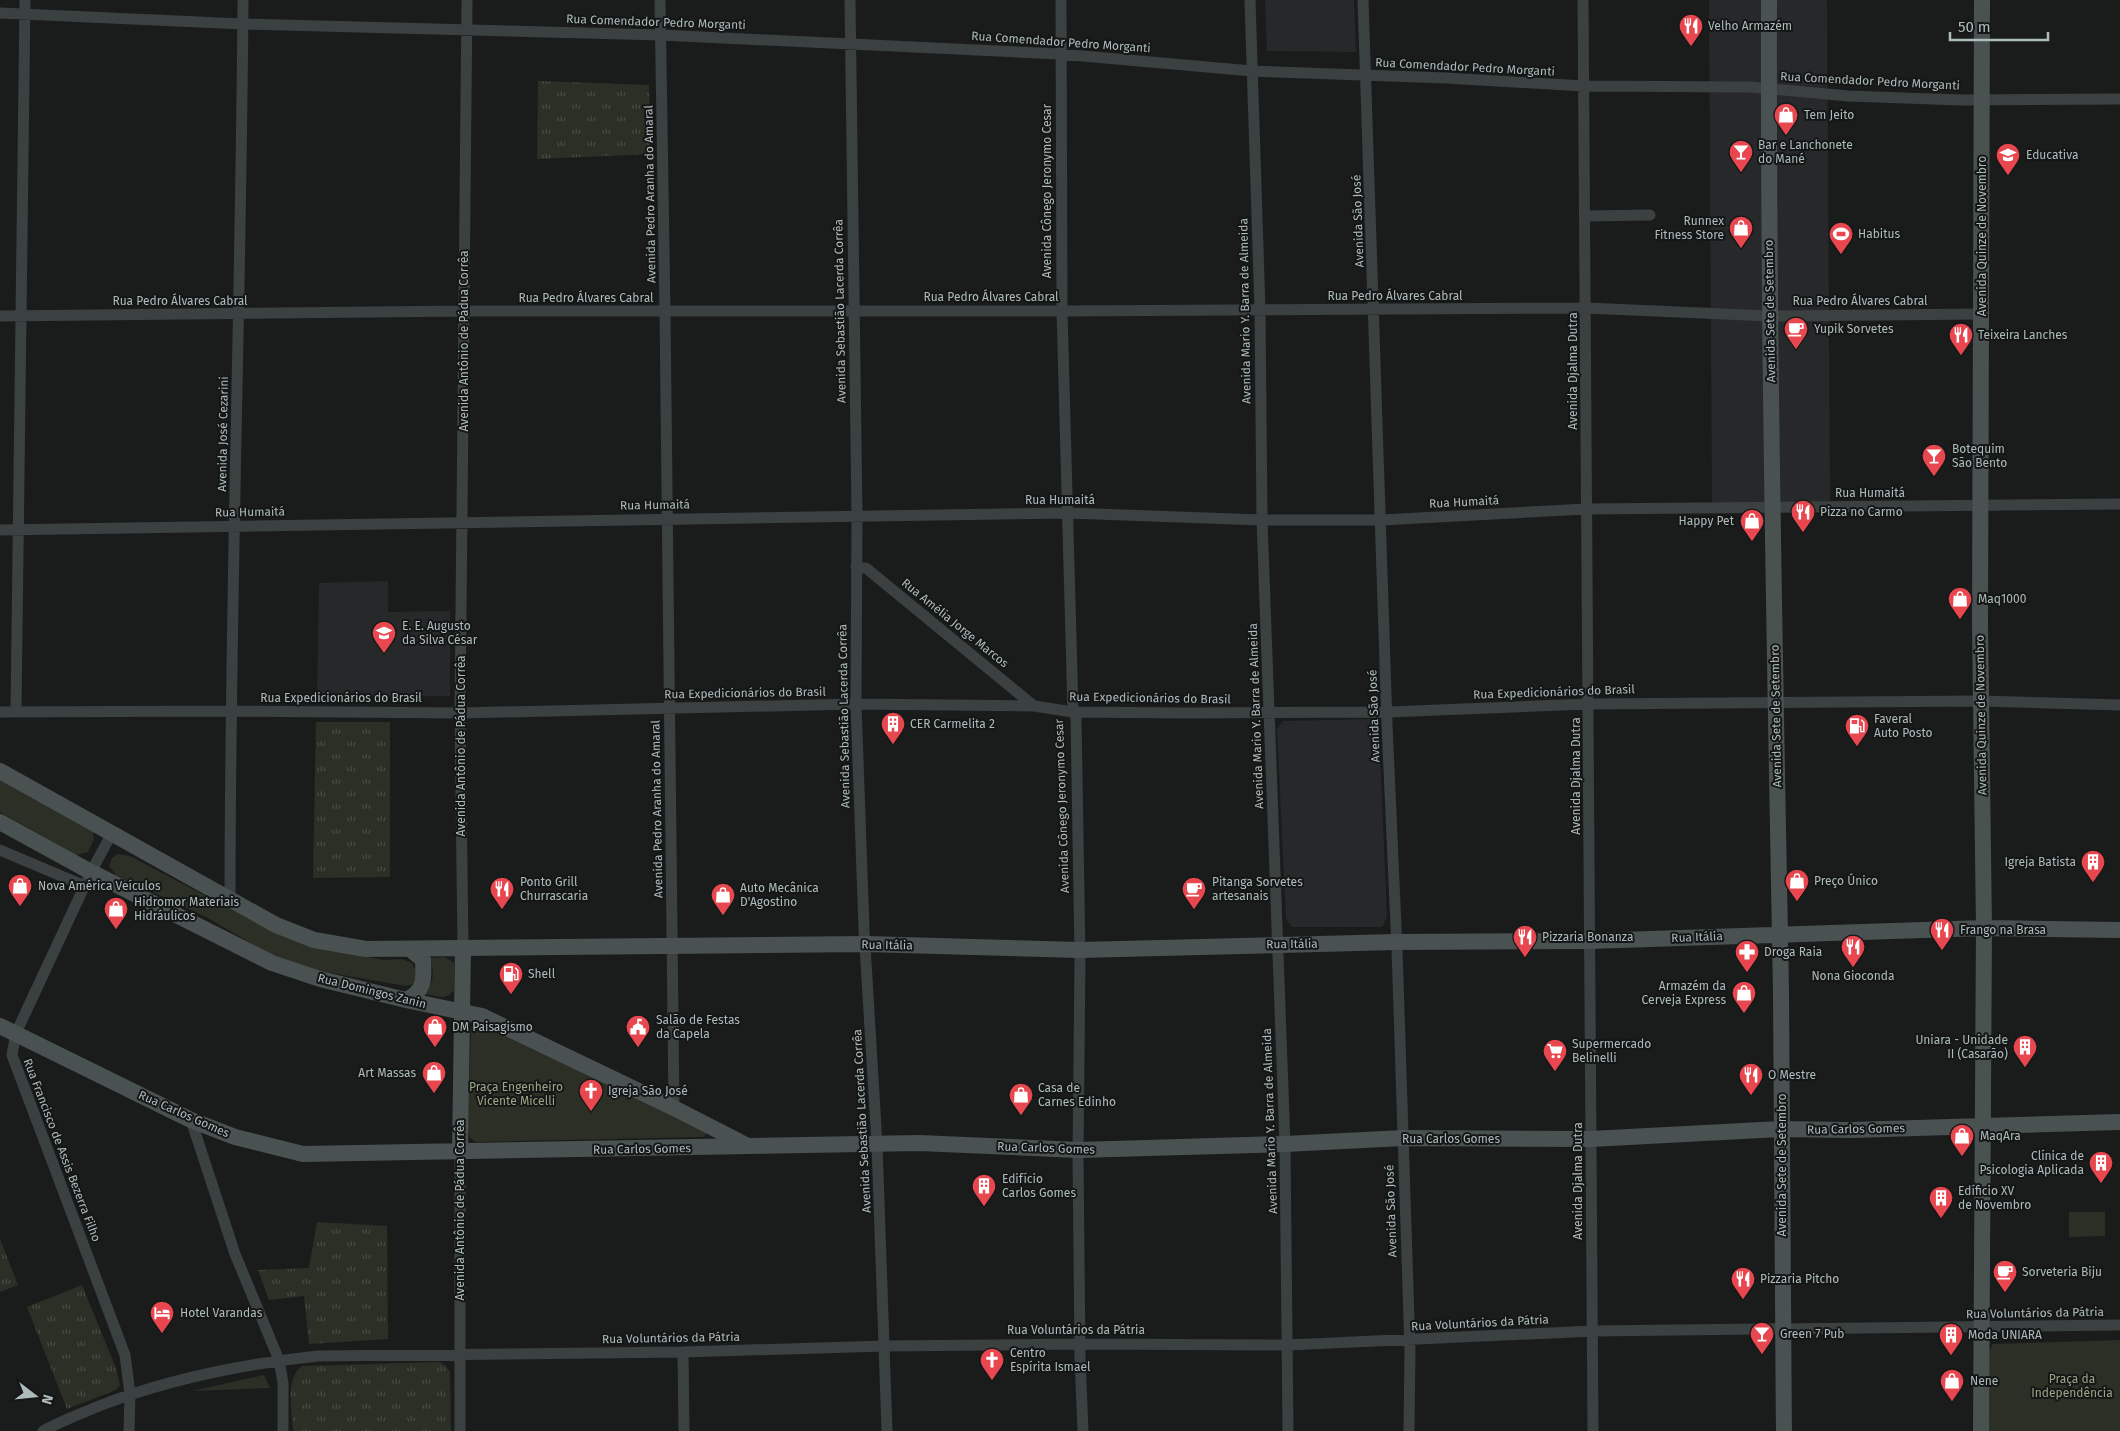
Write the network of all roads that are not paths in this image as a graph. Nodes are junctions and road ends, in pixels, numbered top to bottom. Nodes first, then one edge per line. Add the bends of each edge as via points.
1 (25, 0) edge
2 (243, 0) edge
3 (466, 0) edge
4 (660, 0) edge
5 (850, 0) edge
6 (1061, 0) edge
7 (1250, 0) edge
8 (1364, 0) edge
9 (1583, 0) edge
10 (1769, 0) edge
11 (1982, 0) edge
12 (0, 13) edge
13 (25, 14) junction
14 (243, 24) junction
15 (466, 29) junction
16 (660, 35) junction
17 (850, 44) junction
18 (1060, 54) junction
19 (1252, 71) junction
20 (1366, 76) junction
21 (1584, 86) junction
22 (1769, 89) junction
23 (1983, 99) junction
24 (2120, 100) edge
25 (1586, 216) junction
26 (1650, 216) dead end
27 (1586, 308) junction
28 (1260, 310) junction
29 (1375, 310) junction
30 (465, 311) junction
31 (854, 311) junction
32 (1062, 311) junction
33 (665, 312) junction
34 (239, 314) junction
35 (1981, 314) junction
36 (0, 316) edge
37 (22, 316) junction
38 (1770, 316) junction
39 (2120, 504) edge
40 (1774, 506) junction
41 (1981, 506) junction
42 (1586, 510) junction
43 (1068, 513) junction
44 (857, 516) junction
45 (667, 518) junction
46 (1262, 520) junction
47 (1382, 520) junction
48 (463, 523) junction
49 (235, 526) junction
50 (0, 530) edge
51 (20, 530) junction
52 (856, 568) junction
53 (1981, 701) junction
54 (1775, 703) junction
55 (856, 704) junction
56 (1589, 704) junction
57 (2120, 705) edge
58 (1034, 706) junction
59 (670, 708) junction
60 (230, 711) junction
61 (0, 712) edge
62 (16, 712) junction
63 (460, 712) junction
64 (1073, 712) junction
65 (1270, 712) junction
66 (1388, 712) junction
67 (0, 771) edge
68 (0, 822) edge
69 (112, 833) junction
70 (0, 850) edge
71 (88, 879) junction
72 (230, 899) junction
73 (1984, 928) junction
74 (2120, 930) edge
75 (1779, 935) junction
76 (1589, 941) junction
77 (1396, 942) junction
78 (866, 944) junction
79 (1277, 944) junction
80 (672, 946) junction
81 (463, 948) junction
82 (410, 949) junction
83 (1079, 950) junction
84 (406, 1000) junction
85 (463, 1012) junction
86 (0, 1026) edge
87 (16, 1033) junction
88 (674, 1108) junction
89 (191, 1120) junction
90 (2120, 1122) edge
91 (1982, 1126) junction
92 (1782, 1129) junction
93 (1403, 1138) junction
94 (1591, 1138) junction
95 (878, 1144) junction
96 (1285, 1144) junction
97 (750, 1147) junction
98 (1078, 1150) junction
99 (460, 1152) junction
100 (2120, 1325) edge
101 (1981, 1328) junction
102 (1782, 1330) junction
103 (1593, 1331) junction
104 (1409, 1341) junction
105 (1080, 1344) junction
106 (1288, 1344) junction
107 (885, 1346) junction
108 (683, 1352) junction
109 (460, 1354) junction
110 (279, 1360) junction
111 (130, 1394) junction
112 (43, 1431) edge
113 (129, 1431) edge
114 (283, 1431) edge
115 (460, 1431) edge
116 (684, 1431) edge
117 (887, 1431) edge
118 (1083, 1431) edge
119 (1288, 1431) edge
120 (1409, 1431) edge
121 (1593, 1431) edge
122 (1784, 1431) edge
123 (1981, 1431) edge

1 - 13 street
2 - 14 street, Avenida José Cezarini
3 - 15 street, Avenida Antônio de Pádua Corrêa
4 - 16 street, Avenida Pedro Aranha do Amaral
5 - 17 street, Avenida Sebastião Lacerda Corrêa
6 - 18 street, Avenida Cônego Jeronymo Cesar
7 - 19 street, Avenida Mario Y. Barra de Almeida
8 - 20 street, Avenida São José
9 - 21 street, Avenida Djalma Dutra
10 - 22 street, Avenida Sete de Setembro
11 - 23 street, Avenida Quinze de Novembro
12 - 13 street, Rua Comendador Pedro Morganti
13 - 14 street, Rua Comendador Pedro Morganti
13 - 37 street
14 - 15 street, Rua Comendador Pedro Morganti
14 - 34 street, Avenida José Cezarini
15 - 16 street, Rua Comendador Pedro Morganti
15 - 30 street, Avenida Antônio de Pádua Corrêa
16 - 17 street, Rua Comendador Pedro Morganti
16 - 33 street, Avenida Pedro Aranha do Amaral
17 - 18 street, Rua Comendador Pedro Morganti
17 - 31 street, Avenida Sebastião Lacerda Corrêa
18 - 19 street, Rua Comendador Pedro Morganti
18 - 32 street, Avenida Cônego Jeronymo Cesar
19 - 20 street, Rua Comendador Pedro Morganti
19 - 28 street, Avenida Mario Y. Barra de Almeida
20 - 21 street, Rua Comendador Pedro Morganti
20 - 29 street, Avenida São José
21 - 22 street, Rua Comendador Pedro Morganti
21 - 25 street, Avenida Djalma Dutra
22 - 23 street, Rua Comendador Pedro Morganti via 1848,96
22 - 38 street, Avenida Sete de Setembro
23 - 24 street, Rua Comendador Pedro Morganti
23 - 35 street, Avenida Quinze de Novembro
25 - 26 street
25 - 27 street, Avenida Djalma Dutra
27 - 29 street, Rua Pedro Álvares Cabral
27 - 38 street, Rua Pedro Álvares Cabral
27 - 42 street, Avenida Djalma Dutra
28 - 29 street, Rua Pedro Álvares Cabral
28 - 32 street, Rua Pedro Álvares Cabral
28 - 46 street, Avenida Mario Y. Barra de Almeida
29 - 47 street, Avenida São José
30 - 33 street, Rua Pedro Álvares Cabral
30 - 34 street, Rua Pedro Álvares Cabral
30 - 48 street, Avenida Antônio de Pádua Corrêa
31 - 32 street, Rua Pedro Álvares Cabral
31 - 33 street, Rua Pedro Álvares Cabral
31 - 44 street, Avenida Sebastião Lacerda Corrêa
32 - 43 street, Avenida Cônego Jeronymo Cesar
33 - 45 street, Avenida Pedro Aranha do Amaral
34 - 37 street, Rua Pedro Álvares Cabral
34 - 49 street, Avenida José Cezarini
35 - 38 street, Rua Pedro Álvares Cabral
35 - 41 street, Avenida Quinze de Novembro
36 - 37 street, Rua Pedro Álvares Cabral
37 - 51 street
38 - 40 street, Avenida Sete de Setembro
39 - 41 street, Rua Humaitá
40 - 41 street, Rua Humaitá
40 - 42 street, Rua Humaitá
40 - 54 street, Avenida Sete de Setembro
41 - 53 street, Avenida Quinze de Novembro
42 - 47 street, Rua Humaitá
42 - 56 street, Avenida Djalma Dutra
43 - 44 street, Rua Humaitá
43 - 46 street, Rua Humaitá
43 - 64 street, Avenida Cônego Jeronymo Cesar
44 - 45 street, Rua Humaitá
44 - 52 street, Avenida Sebastião Lacerda Corrêa
45 - 48 street, Rua Humaitá
45 - 59 street, Avenida Pedro Aranha do Amaral
46 - 47 street, Rua Humaitá
46 - 65 street, Avenida Mario Y. Barra de Almeida
47 - 66 street, Avenida São José
48 - 49 street, Rua Humaitá
48 - 63 street, Avenida Antônio de Pádua Corrêa
49 - 51 street, Rua Humaitá
49 - 60 street, Avenida José Cezarini
50 - 51 street, Rua Humaitá
51 - 62 street
52 - 55 street, Avenida Sebastião Lacerda Corrêa
52 - 58 street, Rua Amélia Jorge Marcos via 866,568
53 - 54 street, Rua Expedicionários do Brasil
53 - 57 street, Rua Expedicionários do Brasil
53 - 73 street, Avenida Quinze de Novembro
54 - 56 street, Rua Expedicionários do Brasil
54 - 75 street, Avenida Sete de Setembro
55 - 58 street, Rua Expedicionários do Brasil
55 - 59 street, Rua Expedicionários do Brasil
55 - 78 street, Avenida Sebastião Lacerda Corrêa
56 - 66 street, Rua Expedicionários do Brasil
56 - 76 street, Avenida Djalma Dutra
58 - 64 street, Rua Expedicionários do Brasil
59 - 63 street, Rua Expedicionários do Brasil
59 - 80 street, Avenida Pedro Aranha do Amaral
60 - 62 street, Rua Expedicionários do Brasil
60 - 63 street, Rua Expedicionários do Brasil
60 - 72 street, Avenida José Cezarini
61 - 62 street, Rua Expedicionários do Brasil
63 - 81 street, Avenida Antônio de Pádua Corrêa
64 - 65 street, Rua Expedicionários do Brasil
64 - 83 street, Avenida Cônego Jeronymo Cesar via 1076,717
65 - 66 street, Rua Expedicionários do Brasil
65 - 79 street, Avenida Mario Y. Barra de Almeida
66 - 77 street, Avenida São José
67 - 69 street
68 - 71 street, Rua Domingos Zanin
69 - 71 street, Rua Francisco de Assis Bezerra Filho
69 - 72 street
70 - 71 street
71 - 84 street, Rua Domingos Zanin via 272,963 320,979
71 - 87 street, Rua Francisco de Assis Bezerra Filho
72 - 82 street via 276,925 314,940 366,950
73 - 74 street, Rua Itália
73 - 75 street, Rua Itália
73 - 91 street, Avenida Quinze de Novembro
75 - 76 street, Rua Itália
75 - 92 street, Avenida Sete de Setembro
76 - 77 street, Rua Itália
76 - 94 street, Avenida Djalma Dutra
77 - 79 street, Rua Itália
77 - 93 street, Avenida São José
78 - 80 street, Rua Itália
78 - 83 street, Rua Itália
78 - 95 street, Avenida Sebastião Lacerda Corrêa
79 - 83 street, Rua Itália
79 - 96 street, Avenida Mario Y. Barra de Almeida
80 - 81 street, Rua Itália
80 - 88 street, Avenida Pedro Aranha do Amaral
81 - 82 street
81 - 85 street, Avenida Antônio de Pádua Corrêa
82 - 84 street via 423,960 424,979 417,995
83 - 98 street, Avenida Cônego Jeronymo Cesar
84 - 85 street, Rua Domingos Zanin
85 - 88 street, Rua Domingos Zanin via 482,1016
85 - 99 street, Avenida Antônio de Pádua Corrêa
86 - 87 street, Rua Carlos Gomes
87 - 89 street, Rua Carlos Gomes
87 - 111 street, Rua Francisco de Assis Bezerra Filho via 12,1056 125,1355
88 - 97 street, Rua Domingos Zanin
89 - 99 street, Rua Carlos Gomes via 235,1137 302,1154
89 - 110 street via 235,1254
90 - 91 street, Rua Carlos Gomes
91 - 92 street, Rua Carlos Gomes
91 - 101 street, Avenida Quinze de Novembro
92 - 94 street, Rua Carlos Gomes
92 - 102 street, Avenida Sete de Setembro
93 - 94 street, Rua Carlos Gomes
93 - 96 street, Rua Carlos Gomes
93 - 104 street, Avenida São José
94 - 103 street, Avenida Djalma Dutra
95 - 97 street, Rua Carlos Gomes
95 - 98 street, Rua Carlos Gomes
95 - 107 street, Avenida Sebastião Lacerda Corrêa
96 - 98 street, Rua Carlos Gomes
96 - 106 street, Avenida Mario Y. Barra de Almeida
97 - 99 street, Rua Carlos Gomes
98 - 105 street, Avenida Cônego Jeronymo Cesar
99 - 109 street, Avenida Antônio de Pádua Corrêa
100 - 101 street, Rua Voluntários da Pátria
101 - 102 street, Rua Voluntários da Pátria
101 - 123 street, Avenida Quinze de Novembro
102 - 103 street, Rua Voluntários da Pátria
102 - 122 street, Avenida Sete de Setembro
103 - 104 street, Rua Voluntários da Pátria
103 - 121 street, Avenida Djalma Dutra
104 - 106 street, Rua Voluntários da Pátria
104 - 120 street, Avenida São José
105 - 106 street, Rua Voluntários da Pátria
105 - 107 street, Rua Voluntários da Pátria
105 - 118 street, Avenida Cônego Jeronymo Cesar
106 - 119 street, Avenida Mario Y. Barra de Almeida
107 - 108 street, Rua Voluntários da Pátria
107 - 117 street, Avenida Sebastião Lacerda Corrêa
108 - 109 street, Rua Voluntários da Pátria
108 - 116 street
109 - 110 street, Rua Voluntários da Pátria via 318,1356
109 - 115 street, Avenida Antônio de Pádua Corrêa
110 - 111 street, Rua Voluntários da Pátria via 211,1372
110 - 114 street via 283,1383
111 - 112 street, Rua Voluntários da Pátria via 57,1422
111 - 113 street, Rua Francisco de Assis Bezerra Filho

